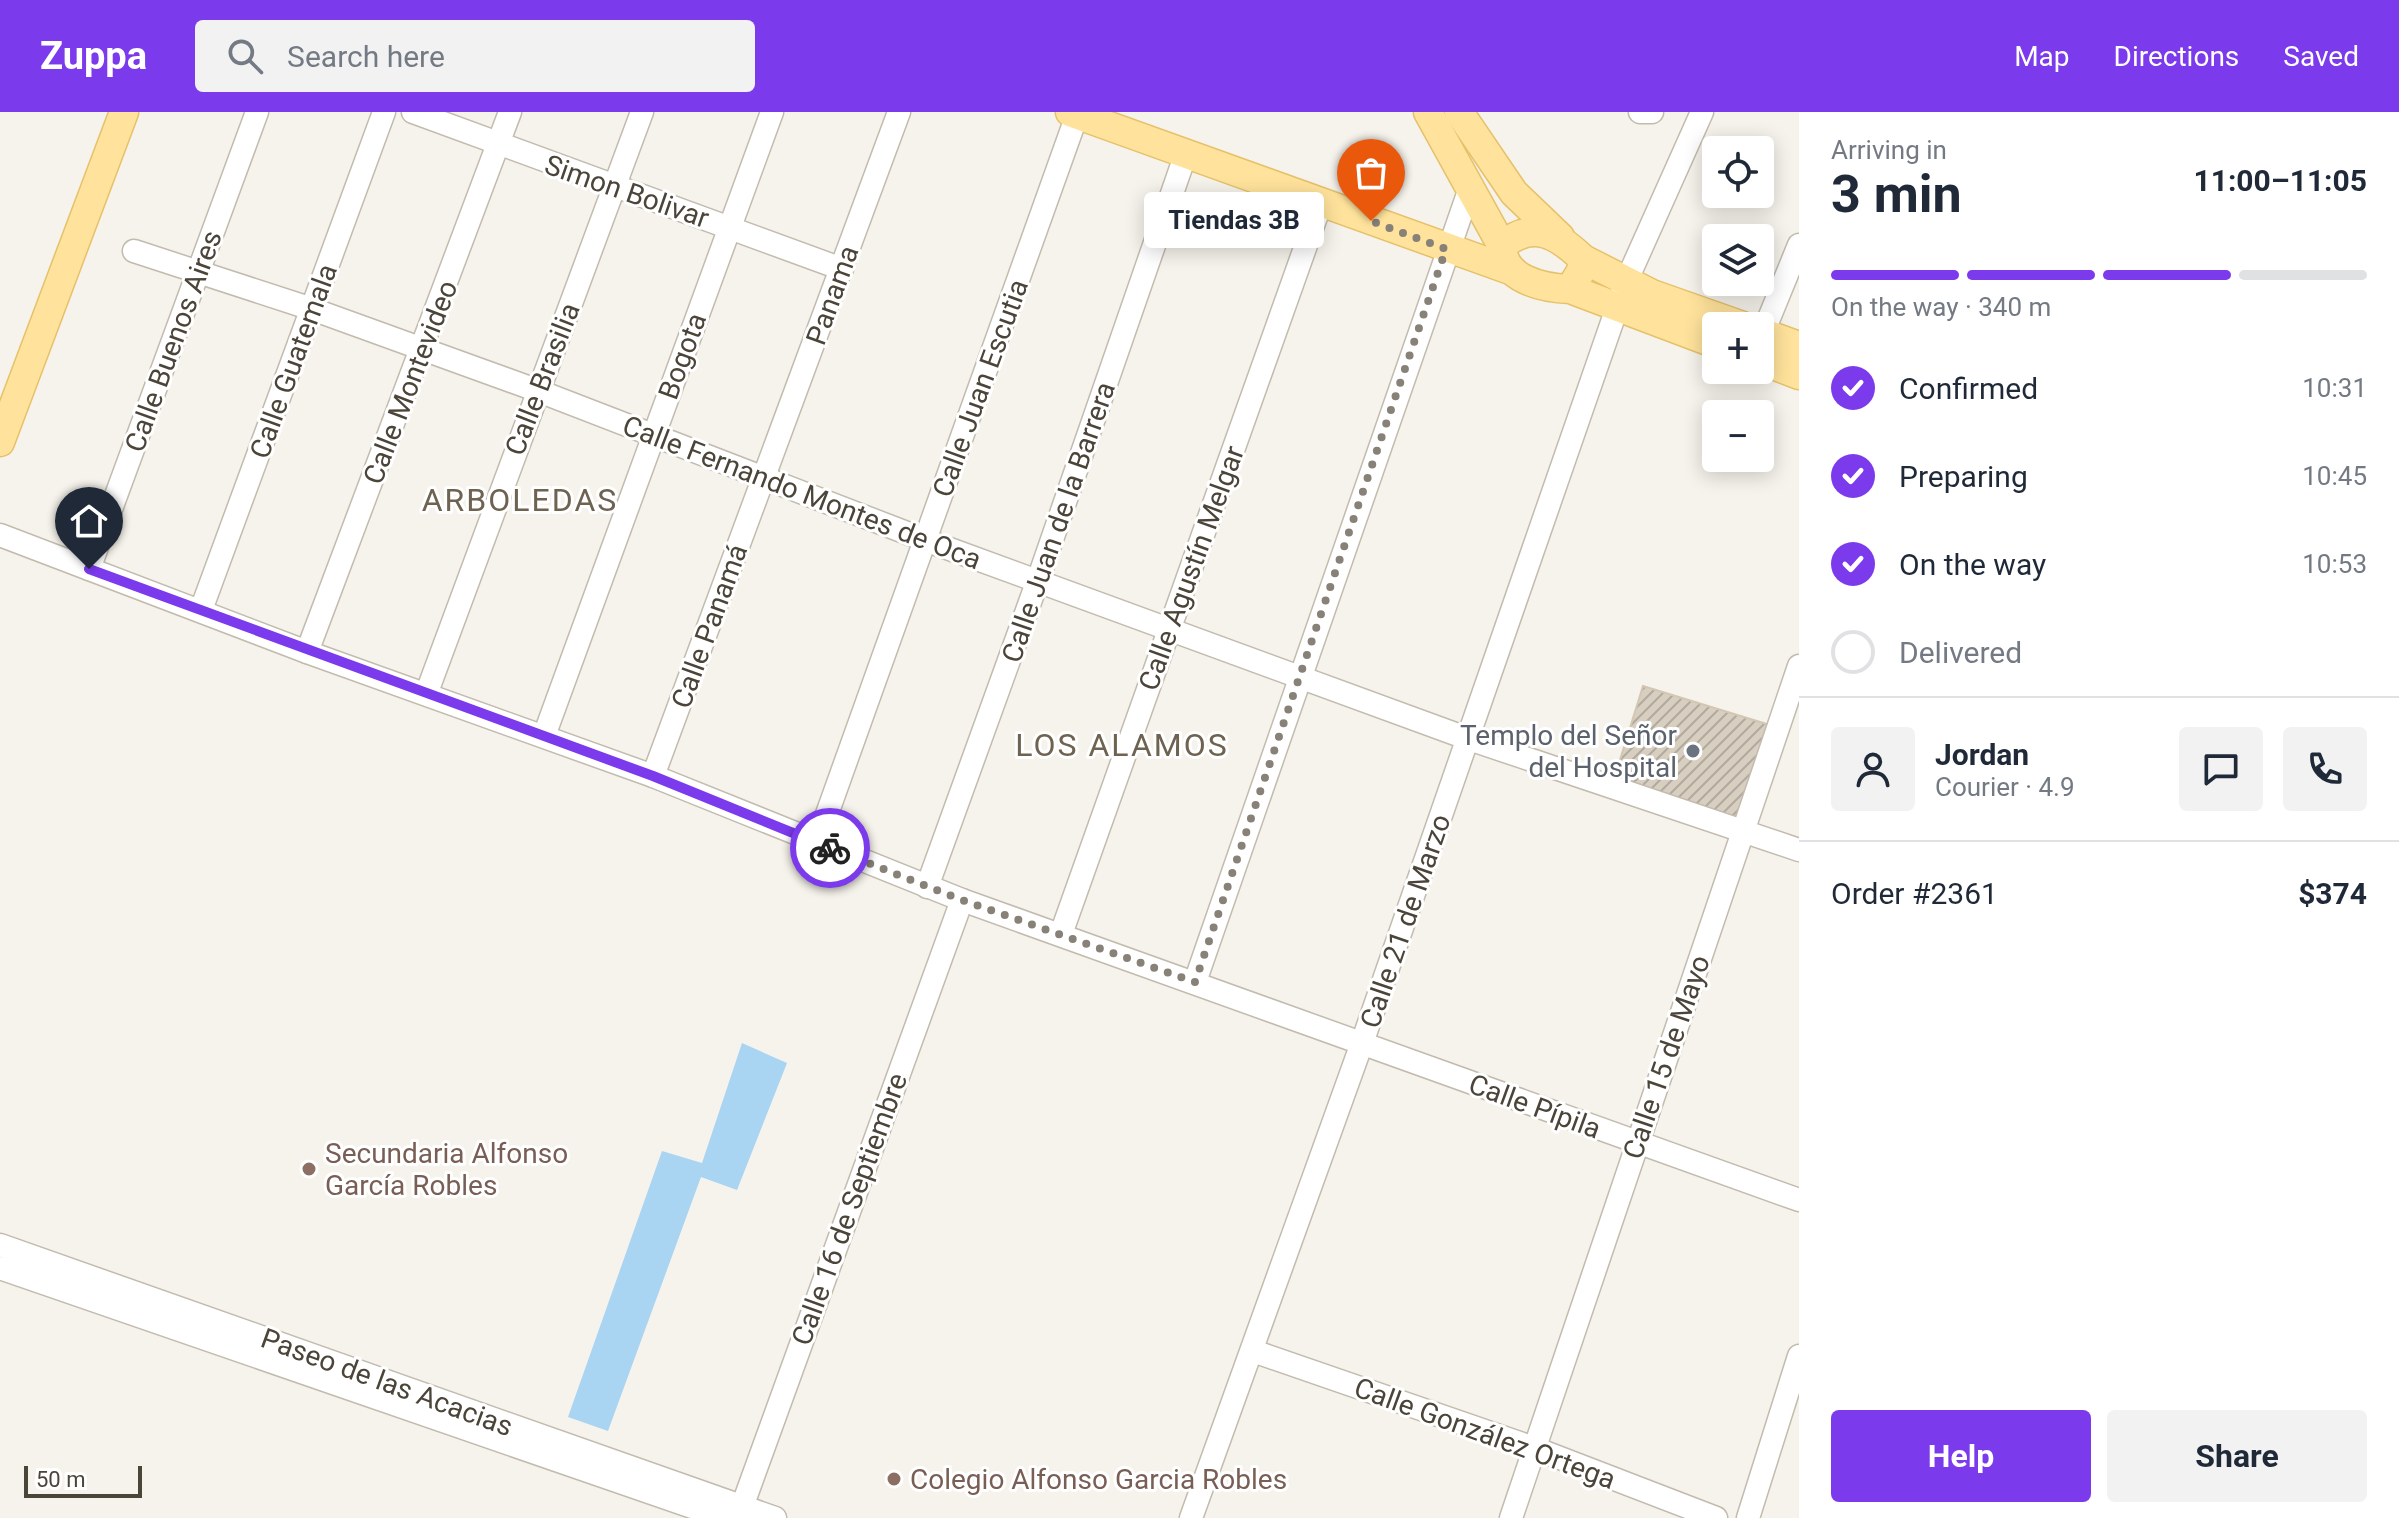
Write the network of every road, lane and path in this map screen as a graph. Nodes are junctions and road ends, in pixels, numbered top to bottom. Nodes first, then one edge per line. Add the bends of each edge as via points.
1 (124, 112) edge
2 (257, 112) edge
3 (384, 112) edge
4 (413, 112) edge
5 (510, 112) edge
6 (642, 112) edge
7 (772, 112) edge
8 (899, 112) edge
9 (1428, 112) edge
10 (1640, 112) edge
11 (1652, 112) edge
12 (1702, 112) edge
13 (1073, 113) edge
14 (1460, 123) edge
15 (498, 145) junction
16 (1185, 156) junction
17 (616, 187) junction
18 (1470, 188) junction
19 (1321, 203) junction
20 (729, 227) junction
21 (1560, 237) junction
22 (1799, 245) edge
23 (1446, 249) junction
24 (134, 251) dead end
25 (1506, 258) junction
26 (1583, 259) junction
27 (842, 269) junction
28 (199, 271) junction
29 (1570, 289) junction
30 (1622, 295) junction
31 (312, 309) junction
32 (1768, 312) edge
33 (1702, 321) edge
34 (1702, 337) edge
35 (1774, 341) edge
36 (1799, 346) edge
37 (423, 350) junction
38 (1774, 353) edge
39 (1799, 375) edge
40 (536, 390) junction
41 (653, 435) junction
42 (0, 442) edge
43 (764, 477) junction
44 (0, 535) edge
45 (925, 540) junction
46 (89, 569) junction
47 (1038, 580) junction
48 (201, 610) junction
49 (1170, 630) junction
50 (307, 652) junction
51 (1799, 666) edge
52 (1302, 675) junction
53 (427, 692) junction
54 (544, 736) junction
55 (1469, 739) junction
56 (653, 776) junction
57 (1743, 830) junction
58 (817, 842) junction
59 (1799, 850) edge
60 (927, 887) junction
61 (962, 900) junction
62 (1061, 934) junction
63 (1195, 982) junction
64 (1362, 1043) junction
65 (1636, 1142) junction
66 (1799, 1200) edge
67 (0, 1245) edge
68 (0, 1268) edge
69 (1253, 1351) junction
70 (1799, 1356) edge
71 (1534, 1448) junction
72 (734, 1514) edge
73 (775, 1518) edge
74 (1191, 1518) edge
75 (1511, 1518) edge
76 (1716, 1518) edge
77 (1748, 1518) edge

1 - 42 main road
2 - 28 street, Calle Buenos Aires
3 - 31 street, Calle Guatemala
4 - 15 street, Simon Bolivar
5 - 15 street, Calle Montevideo
6 - 17 street, Calle Brasilia
7 - 20 street, Bogota
8 - 27 street, Panama
9 - 14 main road
10 - 11 street
12 - 30 street, Calle 21 de Marzo
13 - 16 main road
13 - 45 street, Calle Juan Escutia
14 - 18 main road
14 - 21 main road via 1514,193
15 - 17 street, Simon Bolivar
15 - 37 street, Calle Montevideo
16 - 19 main road
16 - 47 street, Calle Juan de la Barrera
17 - 20 street, Simon Bolivar
17 - 40 street, Calle Brasilia
18 - 23 street
18 - 25 main road
19 - 23 main road
19 - 49 street, Calle Agustín Melgar
20 - 27 street, Simon Bolivar
20 - 41 street, Bogota
21 - 25 main road via 1529,232 1512,237
21 - 26 main road
22 - 32 street
23 - 25 main road
23 - 52 street
24 - 28 street, Calle Fernando Montes de Oca
25 - 29 main road via 1526,279
26 - 29 main road
26 - 30 main road
27 - 43 street, Panama
28 - 31 street, Calle Fernando Montes de Oca
28 - 46 street, Calle Buenos Aires
29 - 30 main road
30 - 33 main road
30 - 34 main road
30 - 55 street, Calle 21 de Marzo
31 - 37 street, Calle Fernando Montes de Oca
31 - 48 street, Calle Guatemala
35 - 36 main road
37 - 40 street, Calle Fernando Montes de Oca
37 - 50 street, Calle Montevideo
38 - 39 main road
40 - 41 street, Calle Fernando Montes de Oca
40 - 53 street, Calle Brasilia
41 - 43 street, Calle Fernando Montes de Oca
41 - 54 street, Bogota
43 - 45 street, Calle Fernando Montes de Oca
43 - 56 street, Calle Panamá
44 - 46 street, Calle Pípila
45 - 47 street, Calle Fernando Montes de Oca
45 - 58 street, Calle Juan Escutia
46 - 48 street, Calle Pípila
47 - 49 street, Calle Fernando Montes de Oca
47 - 60 street, Calle Juan de la Barrera
48 - 50 street, Calle Pípila
49 - 52 street, Calle Fernando Montes de Oca
49 - 62 street, Calle Agustín Melgar
50 - 53 street, Calle Pípila
51 - 57 street, Calle 15 de Mayo
52 - 55 street, Calle Fernando Montes de Oca
52 - 63 street
53 - 54 street, Calle Pípila
54 - 56 street, Calle Pípila
55 - 57 street, Calle Fernando Montes de Oca
55 - 64 street, Calle 21 de Marzo
56 - 58 street, Calle Pípila
57 - 59 street, Calle Fernando Montes de Oca
57 - 65 street, Calle 15 de Mayo
58 - 60 street, Calle Pípila
60 - 61 street, Calle Pípila
61 - 62 street, Calle Pípila
61 - 72 street, Calle 16 de Septiembre
62 - 63 street, Calle Pípila
63 - 64 street, Calle Pípila
64 - 65 street, Calle Pípila
64 - 69 street, Calle 21 de Marzo
65 - 66 street, Calle Pípila
65 - 71 street, Calle 15 de Mayo
67 - 72 street, Paseo de las Acacias
68 - 72 street, Paseo de las Acacias
69 - 71 street, Calle González Ortega
69 - 74 street, Calle 21 de Marzo
70 - 77 street
71 - 75 street, Calle 15 de Mayo
71 - 76 street, Calle González Ortega
72 - 73 street, Paseo de las Acacias

